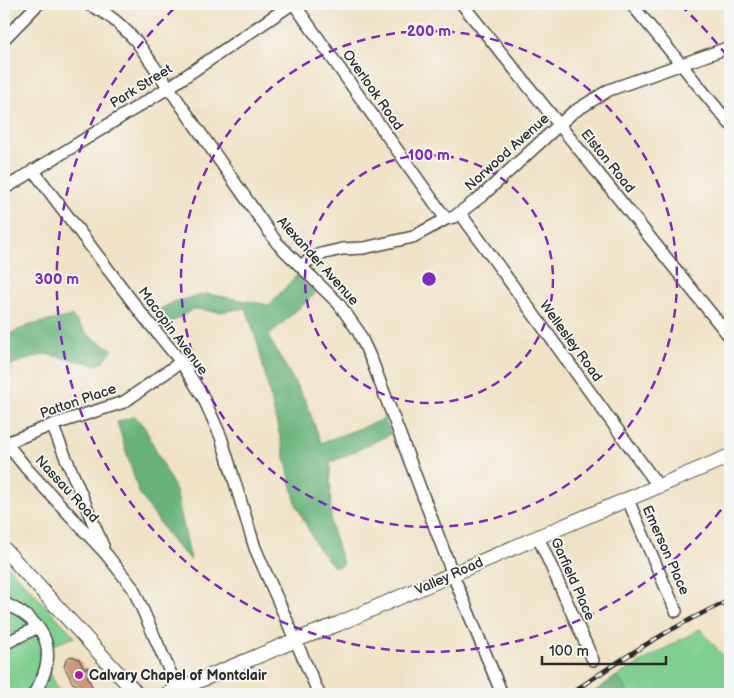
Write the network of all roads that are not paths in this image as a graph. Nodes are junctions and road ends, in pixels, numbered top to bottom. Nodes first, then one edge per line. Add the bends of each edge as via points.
1 (38, 4) edge
2 (87, 4) edge
3 (292, 4) edge
4 (462, 4) edge
5 (631, 4) edge
6 (4, 38) edge
7 (730, 47) edge
8 (683, 65) junction
9 (168, 88) junction
10 (560, 124) junction
11 (730, 124) edge
12 (33, 170) junction
13 (4, 189) edge
14 (460, 213) junction
15 (446, 219) junction
16 (300, 265) junction
17 (730, 337) edge
18 (180, 362) junction
19 (52, 425) junction
20 (6, 443) joint
21 (730, 456) edge
22 (659, 487) junction
23 (628, 500) junction
24 (538, 537) junction
25 (4, 549) edge
26 (106, 554) junction
27 (453, 575) junction
28 (4, 603) edge
29 (676, 611) dead end
30 (38, 627) junction
31 (296, 640) junction
32 (4, 644) edge
33 (593, 660) dead end
34 (172, 692) edge
35 (34, 694) edge
36 (137, 694) edge
37 (320, 694) edge
38 (502, 694) edge

1 - 6 street
2 - 9 street, Alexander Avenue via 105,12 123,27
3 - 9 street, Park Street
3 - 15 street, Overlook Road
4 - 10 street, Elston Road
5 - 8 street
7 - 8 street, Norwood Avenue
8 - 10 street, Norwood Avenue via 609,90
8 - 11 street
9 - 12 street, Park Street
9 - 16 street, Alexander Avenue via 276,243
10 - 14 street, Norwood Avenue
10 - 17 street, Elston Road
12 - 13 street, Park Street
12 - 18 street, Macopin Avenue
14 - 15 street, Norwood Avenue
14 - 22 street, Wellesley Road
15 - 16 street, Norwood Avenue via 412,238 321,254
16 - 27 street, Alexander Avenue via 339,304 358,331
18 - 19 street, Patton Place via 124,402
18 - 31 street, Macopin Avenue via 203,397 221,437 255,548
19 - 20 street, Patton Place
19 - 26 street, Nassau Road
20 - 26 street, Nassau Road
21 - 22 main road, Valley Road
22 - 23 main road, Valley Road
23 - 24 main road, Valley Road
23 - 29 street, Emerson Place
24 - 27 main road, Valley Road
24 - 33 street, Garfield Place
25 - 36 main road
26 - 34 street, Nassau Road via 133,588
27 - 31 main road, Valley Road
27 - 38 street, Alexander Avenue
28 - 30 street via 30,618
30 - 32 street
30 - 35 street via 48,648 48,661 43,680
31 - 34 main road, Valley Road
31 - 37 street, Macopin Avenue

